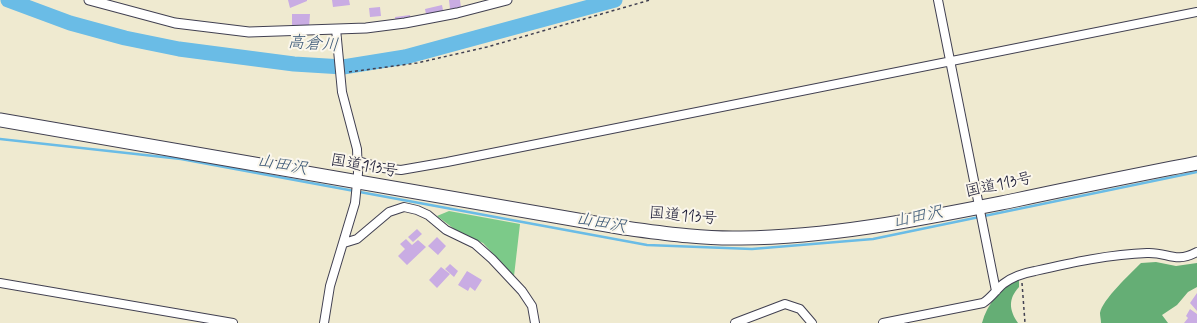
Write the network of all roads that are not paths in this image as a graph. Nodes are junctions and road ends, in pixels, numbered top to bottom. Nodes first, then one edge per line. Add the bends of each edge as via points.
1 (89, 0) edge
2 (507, 0) edge
3 (938, 0) edge
4 (1197, 12) edge
5 (336, 28) junction
6 (949, 61) junction
7 (0, 120) edge
8 (358, 161) junction
9 (1197, 163) edge
10 (357, 183) junction
11 (979, 207) junction
12 (344, 243) junction
13 (1197, 252) edge
14 (0, 283) edge
15 (996, 291) junction
16 (233, 323) edge
17 (324, 323) edge
18 (536, 323) edge
19 (735, 323) edge
20 (812, 323) edge
21 (883, 323) edge

1 - 5 street via 182,24 250,32
2 - 5 street via 405,23 366,28
3 - 6 street
4 - 6 street
5 - 8 street via 342,92
6 - 8 street via 402,170
6 - 11 street
7 - 10 highway, 国道113号
8 - 10 street
9 - 11 highway, 国道113号
10 - 11 highway, 国道113号 via 624,228 680,235 740,238 794,236 855,229
10 - 12 street via 355,203
11 - 15 street
12 - 17 street via 330,286
12 - 18 street via 357,239 389,212 404,207 417,210 428,215 446,230 475,244 492,259 522,291 532,306
13 - 15 street via 1185,258 1149,252 1020,274
14 - 16 street
15 - 21 street via 983,303
19 - 20 street via 785,304 800,309

